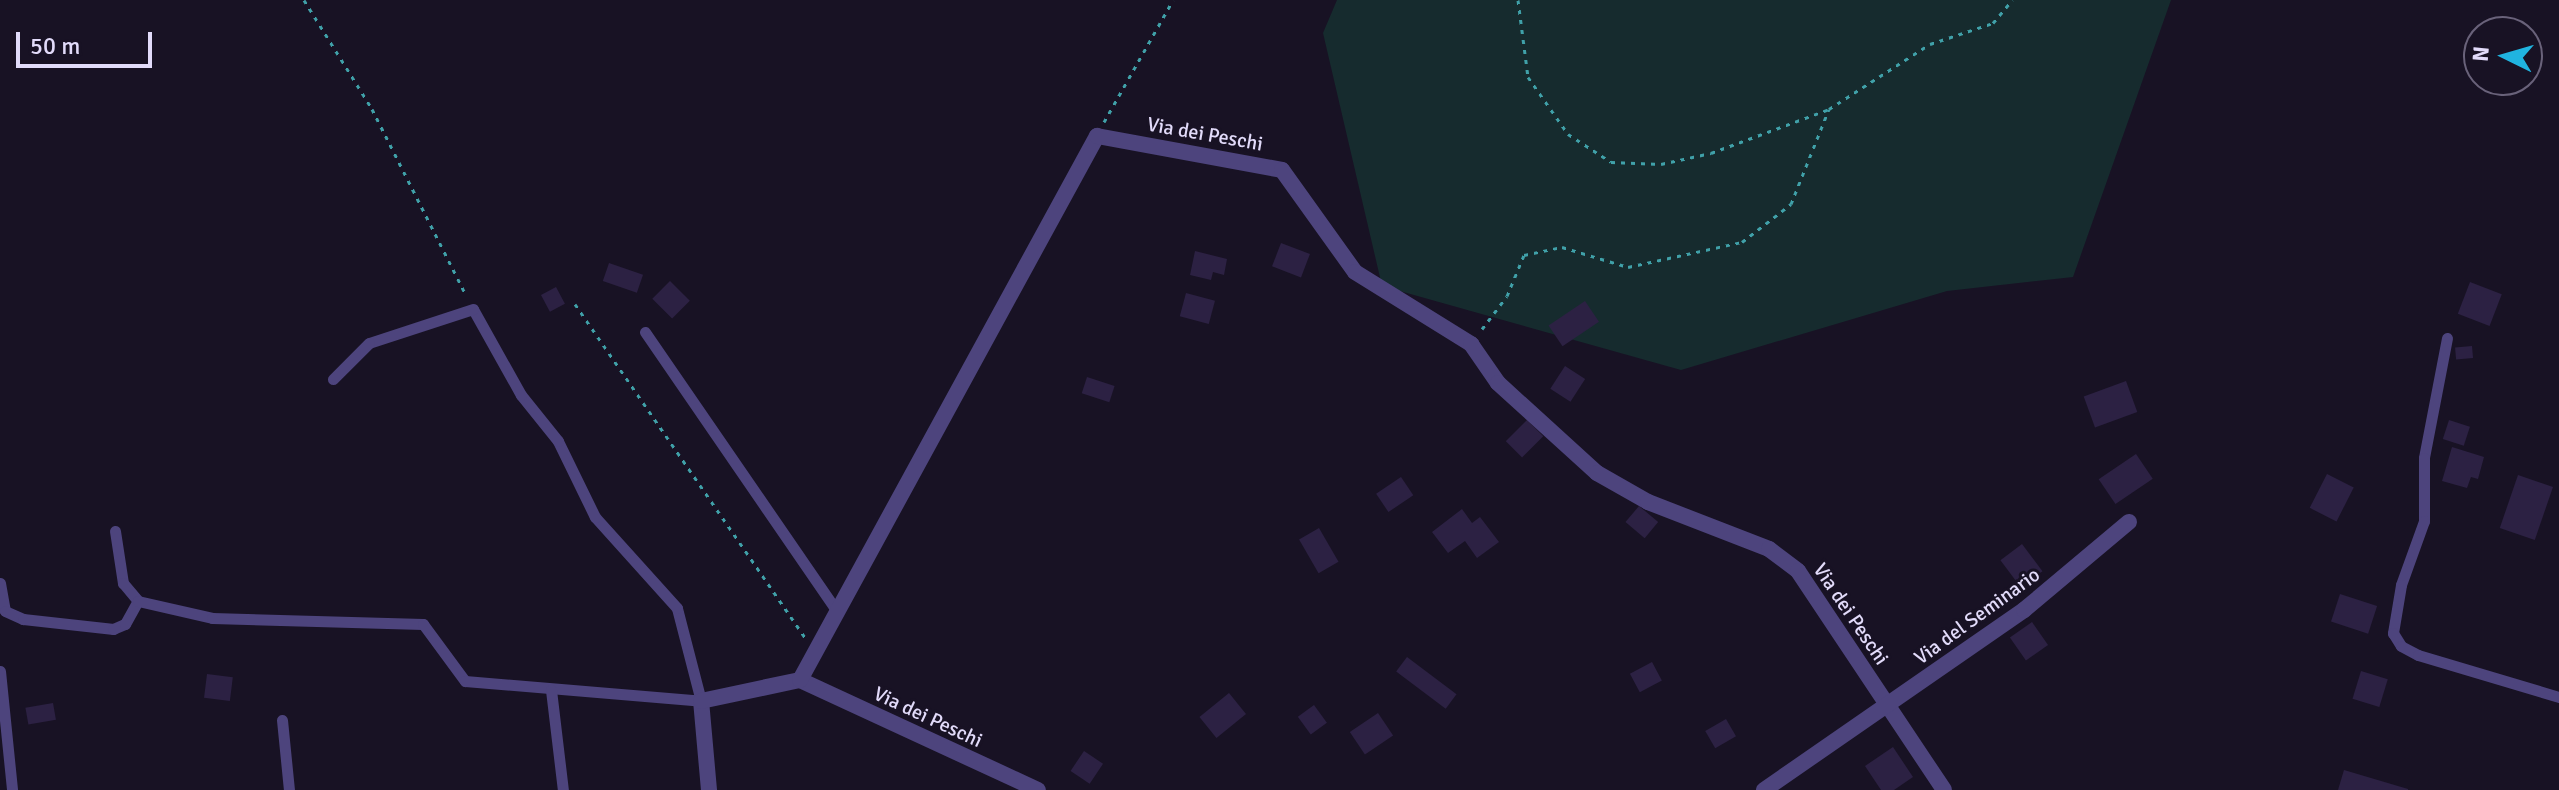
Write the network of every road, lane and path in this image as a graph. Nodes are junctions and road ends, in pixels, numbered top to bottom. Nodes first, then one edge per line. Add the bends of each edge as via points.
1 (304, 0) edge
2 (1173, 0) edge
3 (1518, 0) edge
4 (2012, 0) edge
5 (1829, 109) junction
6 (1097, 136) junction
7 (575, 304) dead end
8 (473, 309) junction
9 (645, 332) dead end
10 (2447, 338) dead end
11 (1471, 344) junction
12 (333, 379) dead end
13 (2129, 522) dead end
14 (115, 531) dead end
15 (0, 583) edge
16 (138, 601) junction
17 (837, 611) junction
18 (815, 652) junction
19 (0, 671) edge
20 (800, 680) junction
21 (551, 690) junction
22 (2559, 697) edge
23 (701, 701) junction
24 (1888, 704) junction
25 (282, 720) dead end
26 (12, 790) edge
27 (289, 790) edge
28 (563, 790) edge
29 (709, 790) edge
30 (1038, 790) edge
31 (1764, 790) edge
32 (1944, 790) edge

1 - 8 path via 372,109
2 - 6 path
3 - 5 path via 1528,77 1568,134 1611,162 1661,164 1711,153
4 - 5 path via 1993,23 1930,44
5 - 11 path via 1791,204 1742,242 1628,267 1594,252 1562,247 1524,255 1507,296
6 - 11 street, Via dei Peschi via 1282,170 1355,272
6 - 17 street
7 - 18 path
8 - 12 lane via 369,343
8 - 23 lane via 521,395 558,441 595,517 677,608
9 - 17 lane
10 - 22 lane via 2424,458 2424,521 2401,585 2393,633 2401,646 2418,655
11 - 24 street, Via dei Peschi via 1498,383 1597,473 1648,502 1769,549 1798,571
13 - 24 street, Via del Seminario via 2024,610
14 - 16 lane via 123,583
15 - 16 lane via 5,611 23,619 113,629 125,624
16 - 21 lane via 212,618 423,624 465,681
17 - 18 street
18 - 20 street
19 - 26 lane
20 - 23 street
20 - 30 street, Via dei Peschi
21 - 23 lane
21 - 28 lane
23 - 29 street
24 - 31 street, Via del Seminario
24 - 32 street, Via dei Peschi
25 - 27 lane

